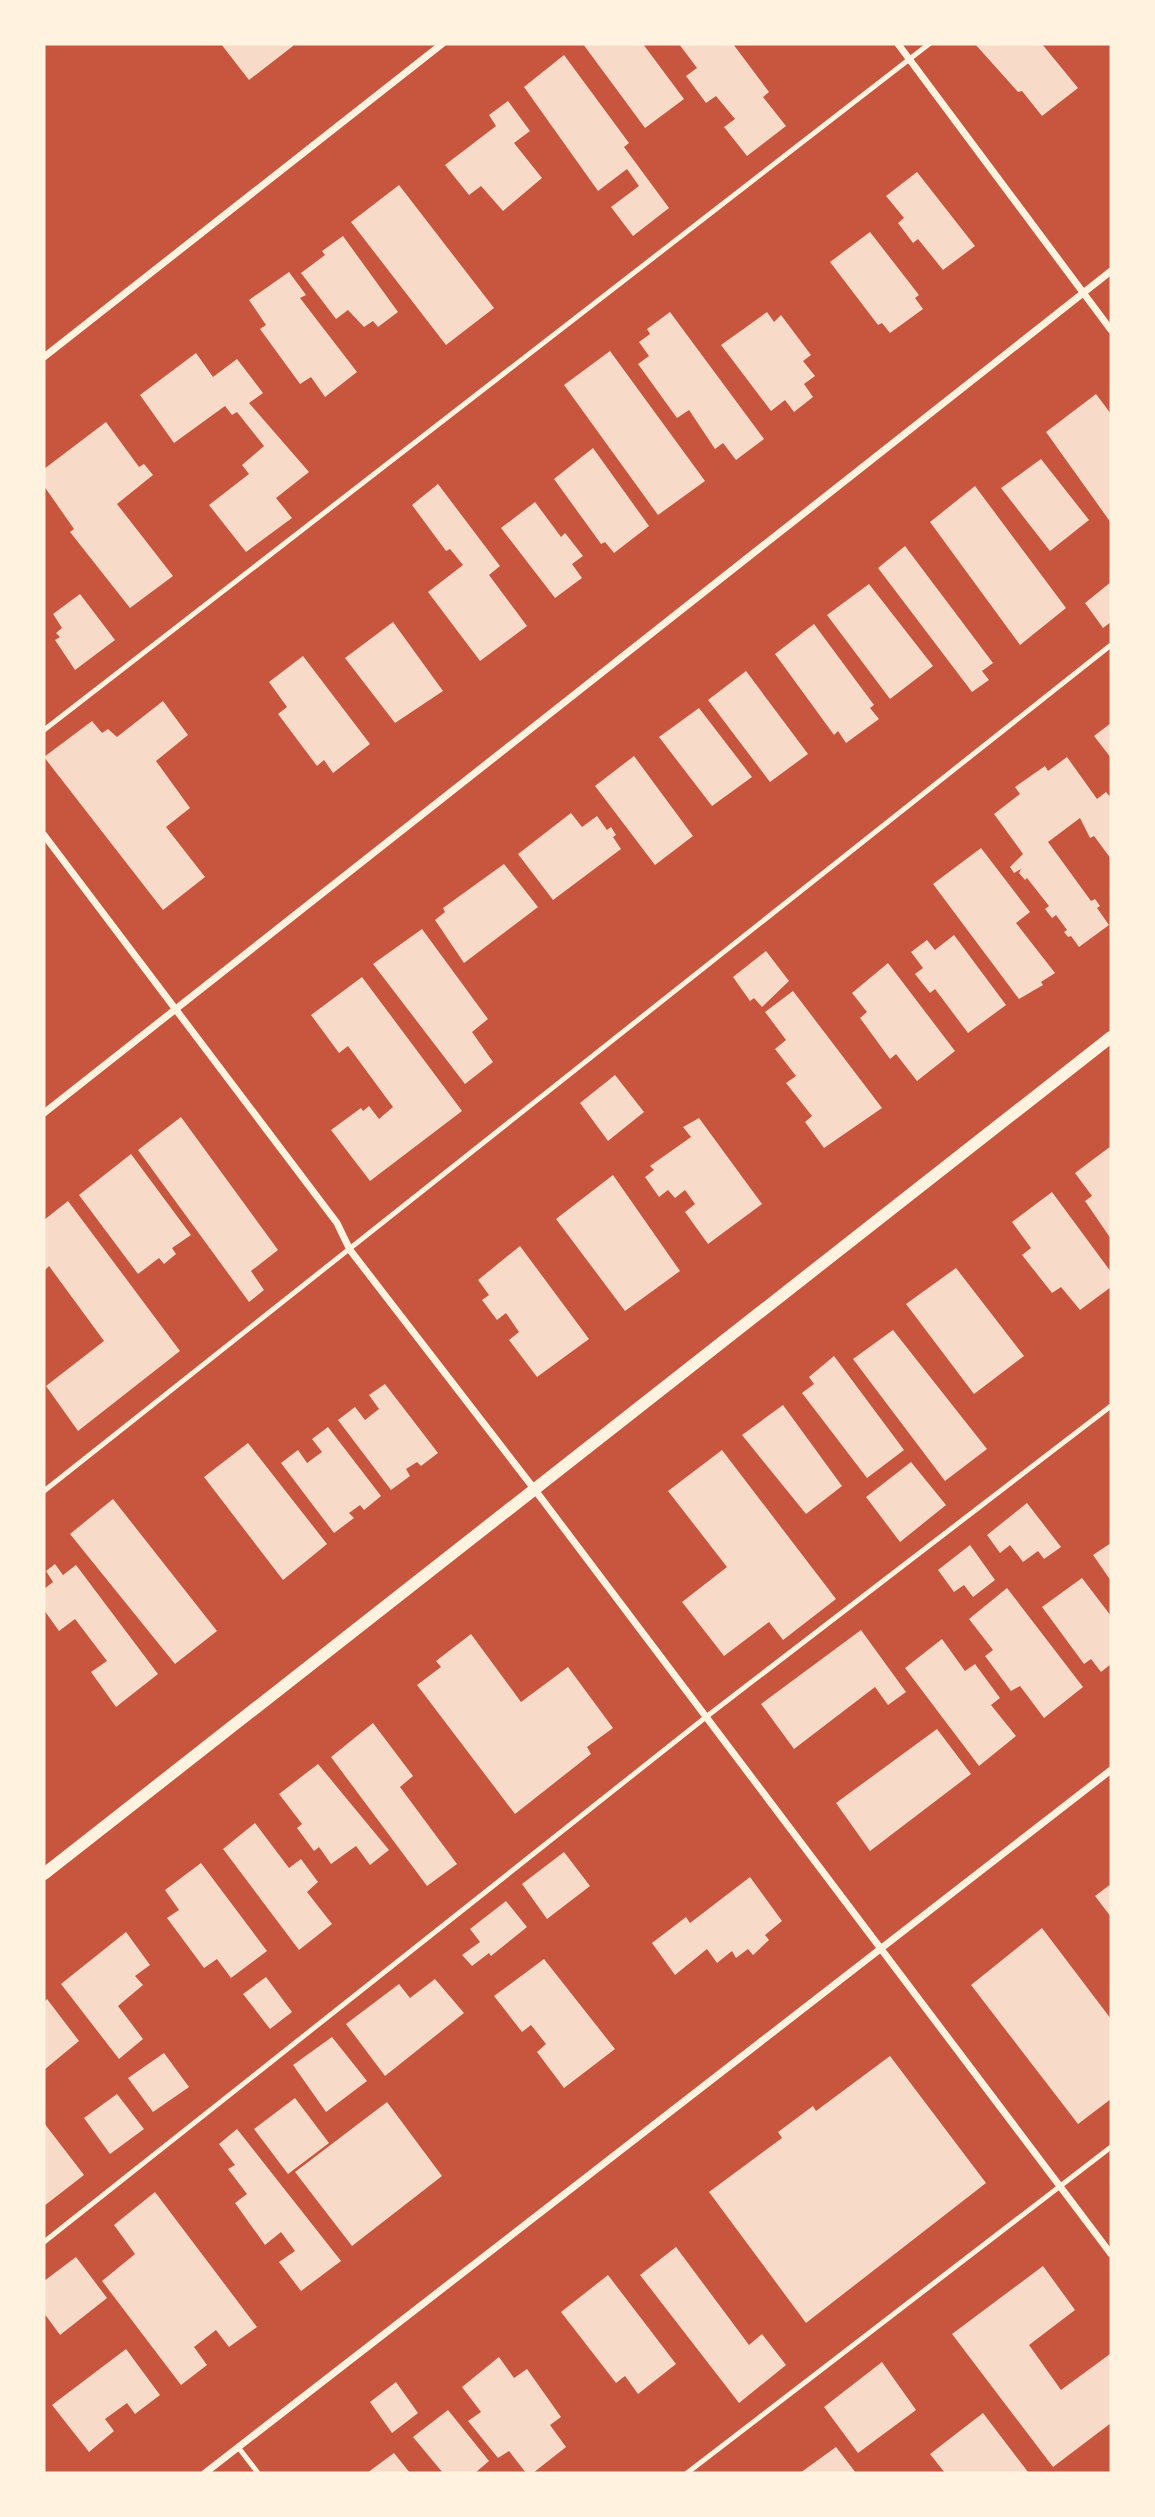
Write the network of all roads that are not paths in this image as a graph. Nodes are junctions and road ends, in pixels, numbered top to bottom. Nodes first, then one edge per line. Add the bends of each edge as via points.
1 (442, 44) edge
2 (898, 44) edge
3 (929, 44) edge
4 (910, 59) junction
5 (1111, 271) edge
6 (1084, 293) junction
7 (1111, 330) edge
8 (44, 357) edge
9 (1111, 645) edge
10 (44, 730) edge
11 (44, 835) edge
12 (176, 1009) junction
13 (1111, 1037) edge
14 (44, 1114) edge
15 (350, 1250) junction
16 (1111, 1406) edge
17 (535, 1490) junction
18 (44, 1491) edge
19 (706, 1717) junction
20 (1111, 1770) edge
21 (44, 1874) edge
22 (881, 1949) junction
23 (1111, 2147) edge
24 (1060, 2186) junction
25 (44, 2242) edge
26 (1111, 2254) edge
27 (238, 2447) junction
28 (205, 2473) edge
29 (258, 2473) edge
30 (687, 2473) edge

1 - 8 street
2 - 4 street
3 - 4 lane
4 - 6 street
4 - 10 lane
5 - 6 street
6 - 7 street
6 - 12 street
9 - 15 lane
11 - 12 street
12 - 14 street
12 - 15 street via 337,1223
13 - 17 street
15 - 17 street
15 - 18 lane
16 - 19 lane
17 - 19 street
17 - 21 street
19 - 22 street
19 - 25 lane
20 - 22 street
22 - 24 street
22 - 27 street
23 - 24 lane
24 - 26 street
24 - 30 lane
27 - 28 street
27 - 29 lane

